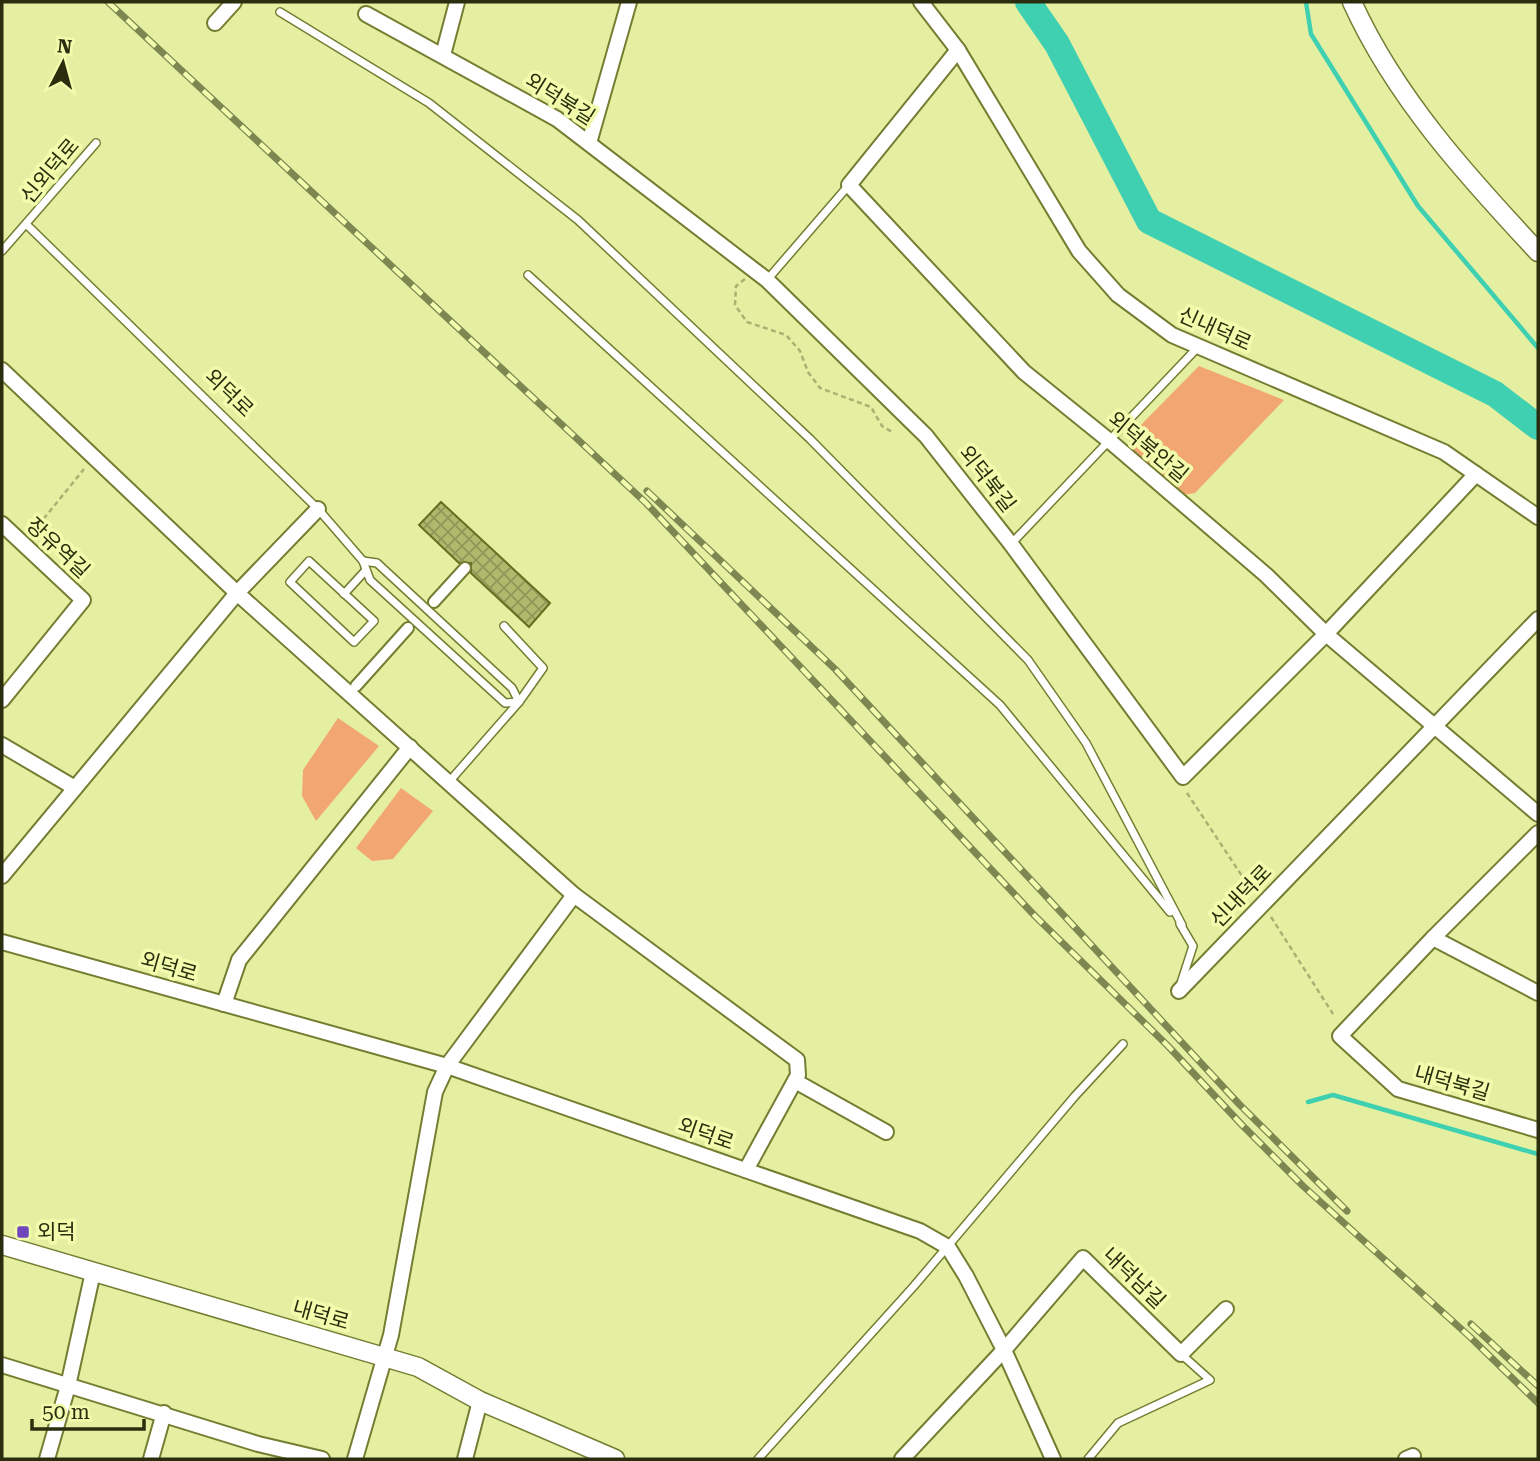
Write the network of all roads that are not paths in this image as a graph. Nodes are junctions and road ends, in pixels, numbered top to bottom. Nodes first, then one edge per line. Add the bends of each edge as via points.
1 (234, 2) edge
2 (457, 2) edge
3 (629, 2) edge
4 (921, 2) edge
5 (1352, 2) edge
6 (280, 12) dead end
7 (366, 14) dead end
8 (215, 23) dead end
9 (958, 50) junction
10 (443, 55) junction
11 (96, 143) dead end
12 (589, 143) junction
13 (849, 185) junction
14 (27, 225) junction
15 (2, 251) edge
16 (1538, 252) edge
17 (528, 275) dead end
18 (767, 280) junction
19 (1200, 345) junction
20 (2, 370) edge
21 (1109, 440) junction
22 (1476, 474) junction
23 (318, 509) junction
24 (1538, 517) edge
25 (2, 524) edge
26 (1011, 544) junction
27 (363, 561) junction
28 (465, 568) dead end
29 (366, 570) junction
30 (237, 593) junction
31 (344, 594) junction
32 (434, 601) dead end
33 (1538, 619) edge
34 (504, 626) dead end
35 (408, 628) dead end
36 (1326, 634) junction
37 (356, 687) dead end
38 (2, 700) edge
39 (519, 702) junction
40 (1435, 725) junction
41 (2, 745) edge
42 (410, 747) junction
43 (448, 783) junction
44 (75, 788) junction
45 (1538, 814) edge
46 (1538, 833) edge
47 (2, 876) edge
48 (574, 895) junction
49 (1182, 925) junction
50 (1433, 938) junction
51 (2, 942) edge
52 (1179, 991) joint
53 (1538, 993) edge
54 (224, 1004) junction
55 (1123, 1044) dead end
56 (447, 1066) junction
57 (795, 1082) junction
58 (1538, 1130) edge
59 (886, 1132) dead end
60 (746, 1170) junction
61 (2, 1245) edge
62 (948, 1247) junction
63 (93, 1272) junction
64 (1226, 1309) dead end
65 (1004, 1350) junction
66 (1181, 1354) junction
67 (384, 1358) junction
68 (2, 1365) edge
69 (68, 1386) junction
70 (480, 1401) junction
71 (164, 1413) junction
72 (258, 1444) junction
73 (47, 1459) edge
74 (150, 1459) edge
75 (253, 1459) edge
76 (321, 1459) edge
77 (355, 1459) edge
78 (465, 1459) edge
79 (615, 1459) edge
80 (758, 1459) edge
81 (902, 1459) edge
82 (1053, 1459) edge
83 (1088, 1459) edge

1 - 8 street
2 - 10 street
3 - 12 street
4 - 9 street, 신내덕로
5 - 16 street via 1424,125
6 - 49 lane via 429,103 578,220 839,468 1028,660 1086,743
7 - 10 street, 외덕북길
9 - 13 street
9 - 19 street, 신내덕로 via 1080,251 1118,295 1172,335
10 - 12 street, 외덕북길 via 557,119
11 - 14 lane, 신외덕로
12 - 18 street, 외덕북길
13 - 18 lane
13 - 21 street, 외덕북안길 via 1024,372
14 - 15 lane, 신외덕로
14 - 23 lane, 외덕로
17 - 49 lane via 1000,705
18 - 26 street, 외덕북길 via 926,436
19 - 21 lane
19 - 22 street, 신내덕로 via 1444,452
20 - 30 street
21 - 26 lane
21 - 36 street, 외덕북안길 via 1266,575
22 - 24 street, 신내덕로
22 - 36 street, 외덕북길
23 - 27 lane, 외덕로
23 - 30 street
25 - 38 street, 장유역길 via 83,600
26 - 36 street, 외덕북길 via 1183,777
27 - 29 lane
27 - 39 lane via 377,563 512,688
28 - 32 street
29 - 31 lane
29 - 39 lane via 370,580 505,703
30 - 42 street
30 - 44 street
31 - 31 lane via 309,561 290,582 354,642 374,621
33 - 40 street, 신내덕로
34 - 39 lane via 543,668
35 - 37 street
36 - 40 street, 외덕북안길
39 - 43 lane
40 - 45 street
40 - 52 street, 신내덕로
41 - 44 street
42 - 43 street
42 - 54 street via 239,960
43 - 48 street
44 - 47 street
46 - 50 street, 내덕북길
48 - 56 street
48 - 57 street via 797,1060
49 - 52 lane via 1193,946
50 - 53 street
50 - 58 street, 내덕북길 via 1340,1036 1398,1089
51 - 54 street, 외덕로
54 - 56 street, 외덕로
55 - 62 lane
56 - 60 street, 외덕로
56 - 67 street via 435,1092
57 - 59 street
57 - 60 street
60 - 62 street, 외덕로 via 920,1231
61 - 63 street, 내덕로
62 - 65 street
62 - 80 lane
63 - 67 street, 내덕로
63 - 69 street
64 - 66 street
65 - 66 street, 내덕남길 via 1083,1258
65 - 81 street
65 - 82 street
66 - 83 lane, 내덕남길 via 1210,1380 1118,1423
67 - 70 street, 내덕로 via 418,1367
67 - 77 street
68 - 69 street
69 - 71 street
69 - 73 street
70 - 78 street
70 - 79 street, 내덕로
71 - 72 street
71 - 74 street
72 - 75 street
72 - 76 street

